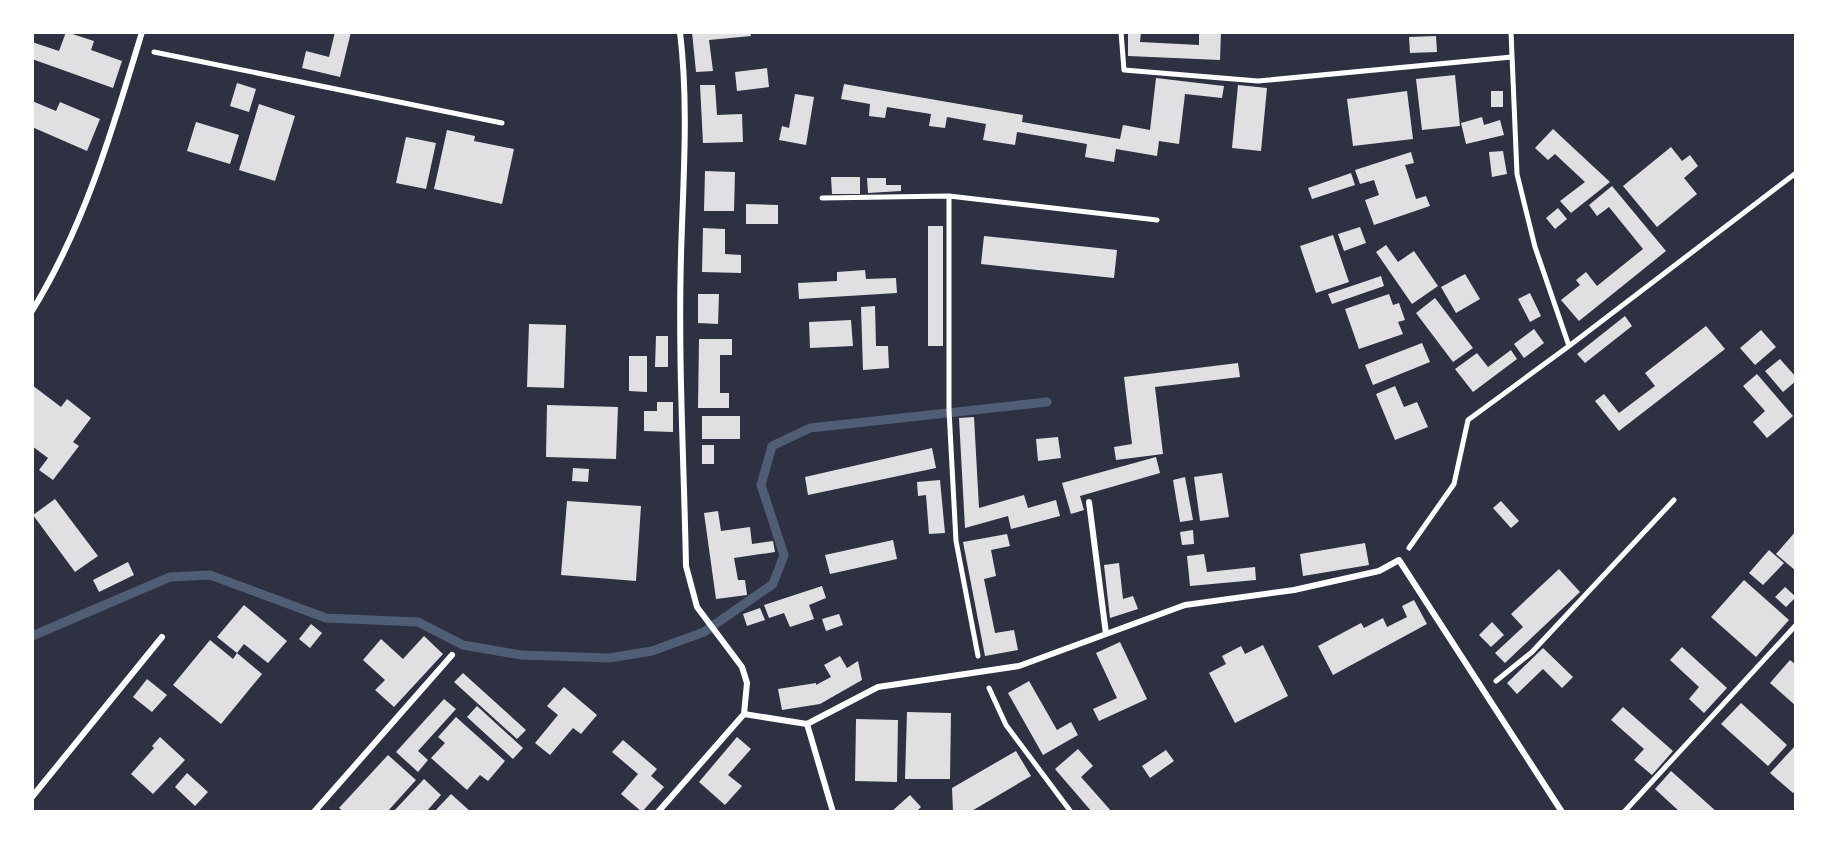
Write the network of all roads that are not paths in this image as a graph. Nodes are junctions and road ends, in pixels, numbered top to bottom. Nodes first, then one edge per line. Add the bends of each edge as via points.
1 (142, 32) edge
2 (680, 32) edge
3 (32, 311) edge
4 (1089, 502) dead end
5 (1106, 634) junction
6 (162, 637) dead end
7 (452, 655) dead end
8 (744, 714) junction
9 (807, 724) junction
10 (32, 797) edge
11 (314, 812) edge
12 (658, 812) edge
13 (833, 812) edge
14 (1562, 812) edge

1 - 3 lane via 84,209
2 - 8 lane via 685,101 681,312 686,566 697,607 742,667 747,683
4 - 5 lane
5 - 9 lane via 1019,666 878,687
5 - 14 lane via 1185,605 1294,590 1379,571 1399,560
6 - 10 lane
7 - 11 lane
8 - 9 lane
8 - 12 lane
9 - 13 lane

